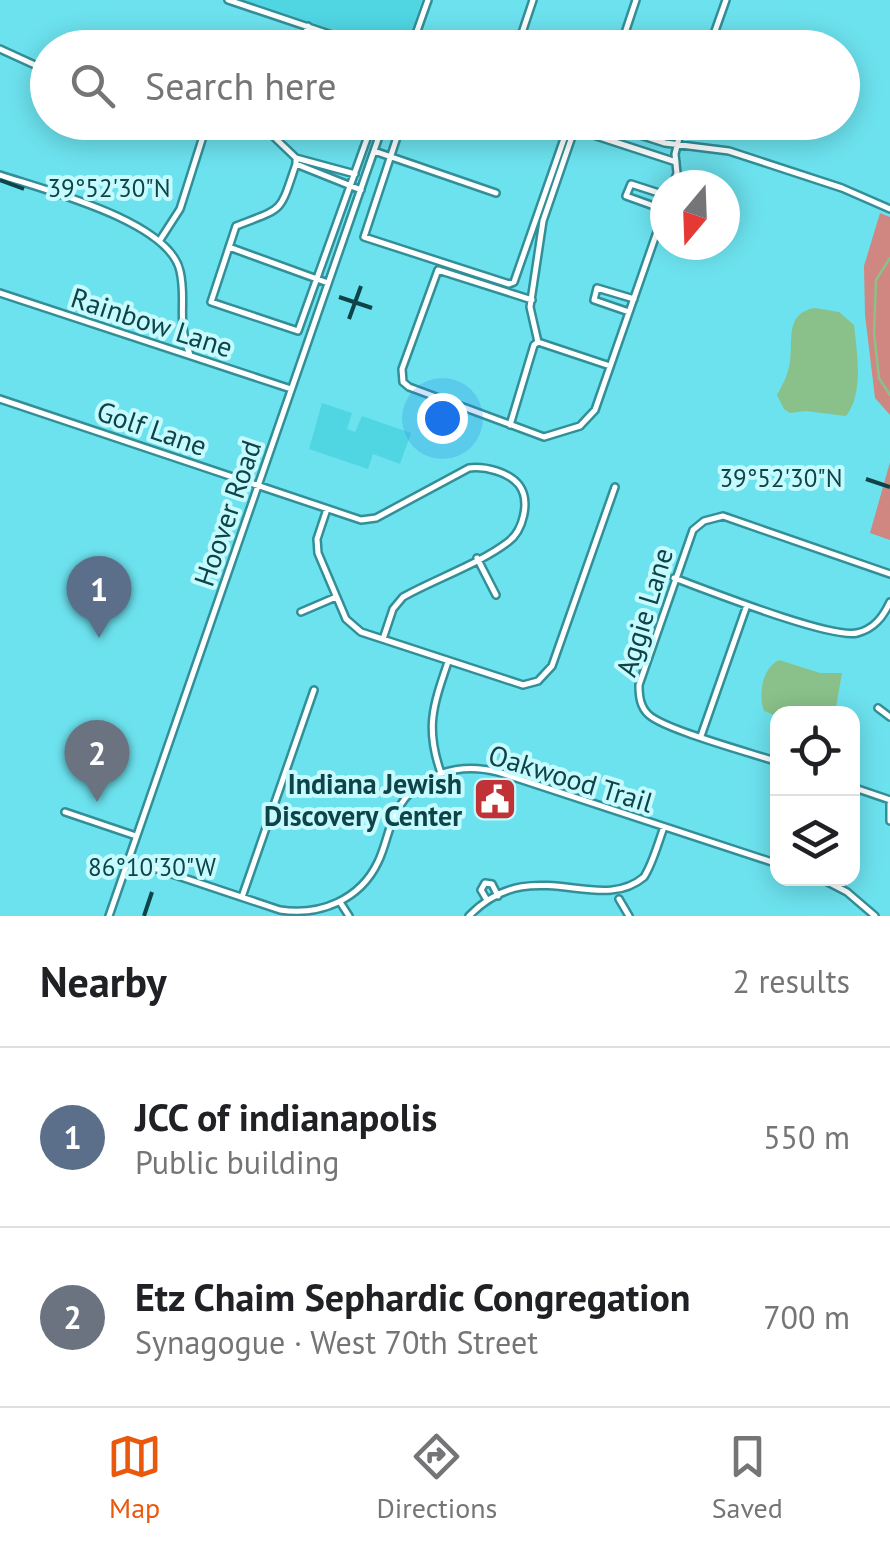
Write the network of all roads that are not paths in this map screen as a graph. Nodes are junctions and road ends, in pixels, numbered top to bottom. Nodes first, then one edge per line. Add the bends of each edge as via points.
1 (228, 0) edge
2 (428, 0) edge
3 (534, 0) edge
4 (636, 0) edge
5 (726, 0) edge
6 (308, 26) junction
7 (307, 30) edge
8 (319, 30) edge
9 (417, 30) edge
10 (523, 30) edge
11 (626, 30) edge
12 (715, 30) edge
13 (0, 49) edge
14 (30, 63) edge
15 (202, 140) edge
16 (277, 140) edge
17 (367, 140) edge
18 (378, 140) edge
19 (396, 140) edge
20 (562, 140) edge
21 (571, 140) edge
22 (615, 140) edge
23 (663, 140) edge
24 (678, 140) edge
25 (677, 144) junction
26 (374, 152) junction
27 (390, 157) junction
28 (296, 161) junction
29 (676, 162) junction
30 (675, 170) edge
31 (355, 174) junction
32 (0, 175) edge
33 (365, 178) junction
34 (351, 186) junction
35 (361, 190) junction
36 (650, 190) edge
37 (496, 193) dead end
38 (650, 205) edge
39 (890, 209) edge
40 (160, 240) junction
41 (229, 248) junction
42 (650, 253) edge
43 (318, 280) junction
44 (328, 283) junction
45 (0, 293) edge
46 (634, 299) junction
47 (532, 300) junction
48 (629, 312) junction
49 (538, 342) junction
50 (190, 356) junction
51 (610, 366) junction
52 (292, 389) junction
53 (0, 399) edge
54 (510, 425) junction
55 (258, 485) junction
56 (615, 488) dead end
57 (327, 509) junction
58 (477, 558) junction
59 (890, 574) edge
60 (674, 578) junction
61 (496, 595) dead end
62 (336, 596) junction
63 (890, 602) edge
64 (747, 604) junction
65 (301, 612) dead end
66 (383, 639) junction
67 (448, 662) junction
68 (314, 690) dead end
69 (878, 708) dead end
70 (890, 717) edge
71 (701, 736) junction
72 (770, 759) edge
73 (441, 773) junction
74 (860, 790) edge
75 (890, 802) edge
76 (66, 812) dead end
77 (890, 822) edge
78 (664, 827) junction
79 (136, 836) junction
80 (128, 860) junction
81 (770, 861) edge
82 (837, 886) edge
83 (548, 894) dead end
84 (498, 896) junction
85 (242, 897) junction
86 (620, 899) junction
87 (487, 900) junction
88 (340, 902) junction
89 (611, 902) dead end
90 (109, 916) edge
91 (349, 916) edge
92 (469, 916) edge
93 (629, 916) edge
94 (875, 916) edge

1 - 6 street
2 - 9 street
3 - 10 street
4 - 11 street
5 - 12 street
6 - 7 street
6 - 8 street
13 - 14 street
15 - 40 street via 180,209
16 - 28 street
17 - 31 street
18 - 26 street, Hoover Road
19 - 27 street
20 - 27 street via 512,284 364,237
21 - 47 street via 543,221
22 - 29 street
23 - 25 street
24 - 25 street
25 - 29 street
25 - 39 street via 723,149
26 - 27 street
26 - 33 street, Hoover Road
27 - 37 street
28 - 31 street
28 - 34 street
28 - 41 street via 280,208 236,226
29 - 30 street
31 - 33 street
31 - 34 street
32 - 40 street via 106,210
33 - 35 street, Hoover Road
34 - 35 street
34 - 43 street
35 - 44 street, Hoover Road
36 - 38 street via 630,184 626,196
40 - 50 street via 181,273 180,318
41 - 43 street
41 - 43 street via 211,302 298,331
42 - 46 street
43 - 44 street
44 - 52 street, Hoover Road
45 - 50 street, Rainbow Lane
46 - 48 street
46 - 48 street via 597,288 594,300
47 - 49 street
47 - 54 street via 438,270 402,369 410,388
48 - 51 street
49 - 51 street
49 - 54 street
50 - 52 street, Rainbow Lane
51 - 54 street via 588,421 547,437
52 - 55 street, Hoover Road
53 - 55 street, Golf Lane
55 - 57 street, Golf Lane
55 - 79 street, Hoover Road
56 - 67 street via 552,666 536,682 514,684
57 - 58 street, Golf Lane via 371,520 480,467 511,478 525,508 506,544
57 - 62 street via 316,545
58 - 61 street
58 - 66 street via 401,598
59 - 60 street, Aggie Lane via 724,516 693,530
60 - 64 street
60 - 71 street, Aggie Lane via 639,699 649,715
62 - 65 street
62 - 66 street via 350,624
63 - 64 street via 870,628 840,634
64 - 71 street
66 - 67 street
67 - 73 street via 430,722
68 - 85 street
69 - 70 street
71 - 72 street, Aggie Lane
73 - 78 street, Oakwood Trail via 490,770
73 - 88 street via 405,798 373,871
74 - 75 street
75 - 77 street
76 - 79 street
78 - 81 street, Oakwood Trail
78 - 86 street via 645,876
79 - 80 street, Hoover Road
80 - 85 street
80 - 90 street, Hoover Road
82 - 94 street
83 - 84 street via 522,890
84 - 87 street
84 - 87 street via 485,883
85 - 88 street via 294,912
86 - 89 street
86 - 93 street
87 - 92 street
88 - 91 street

